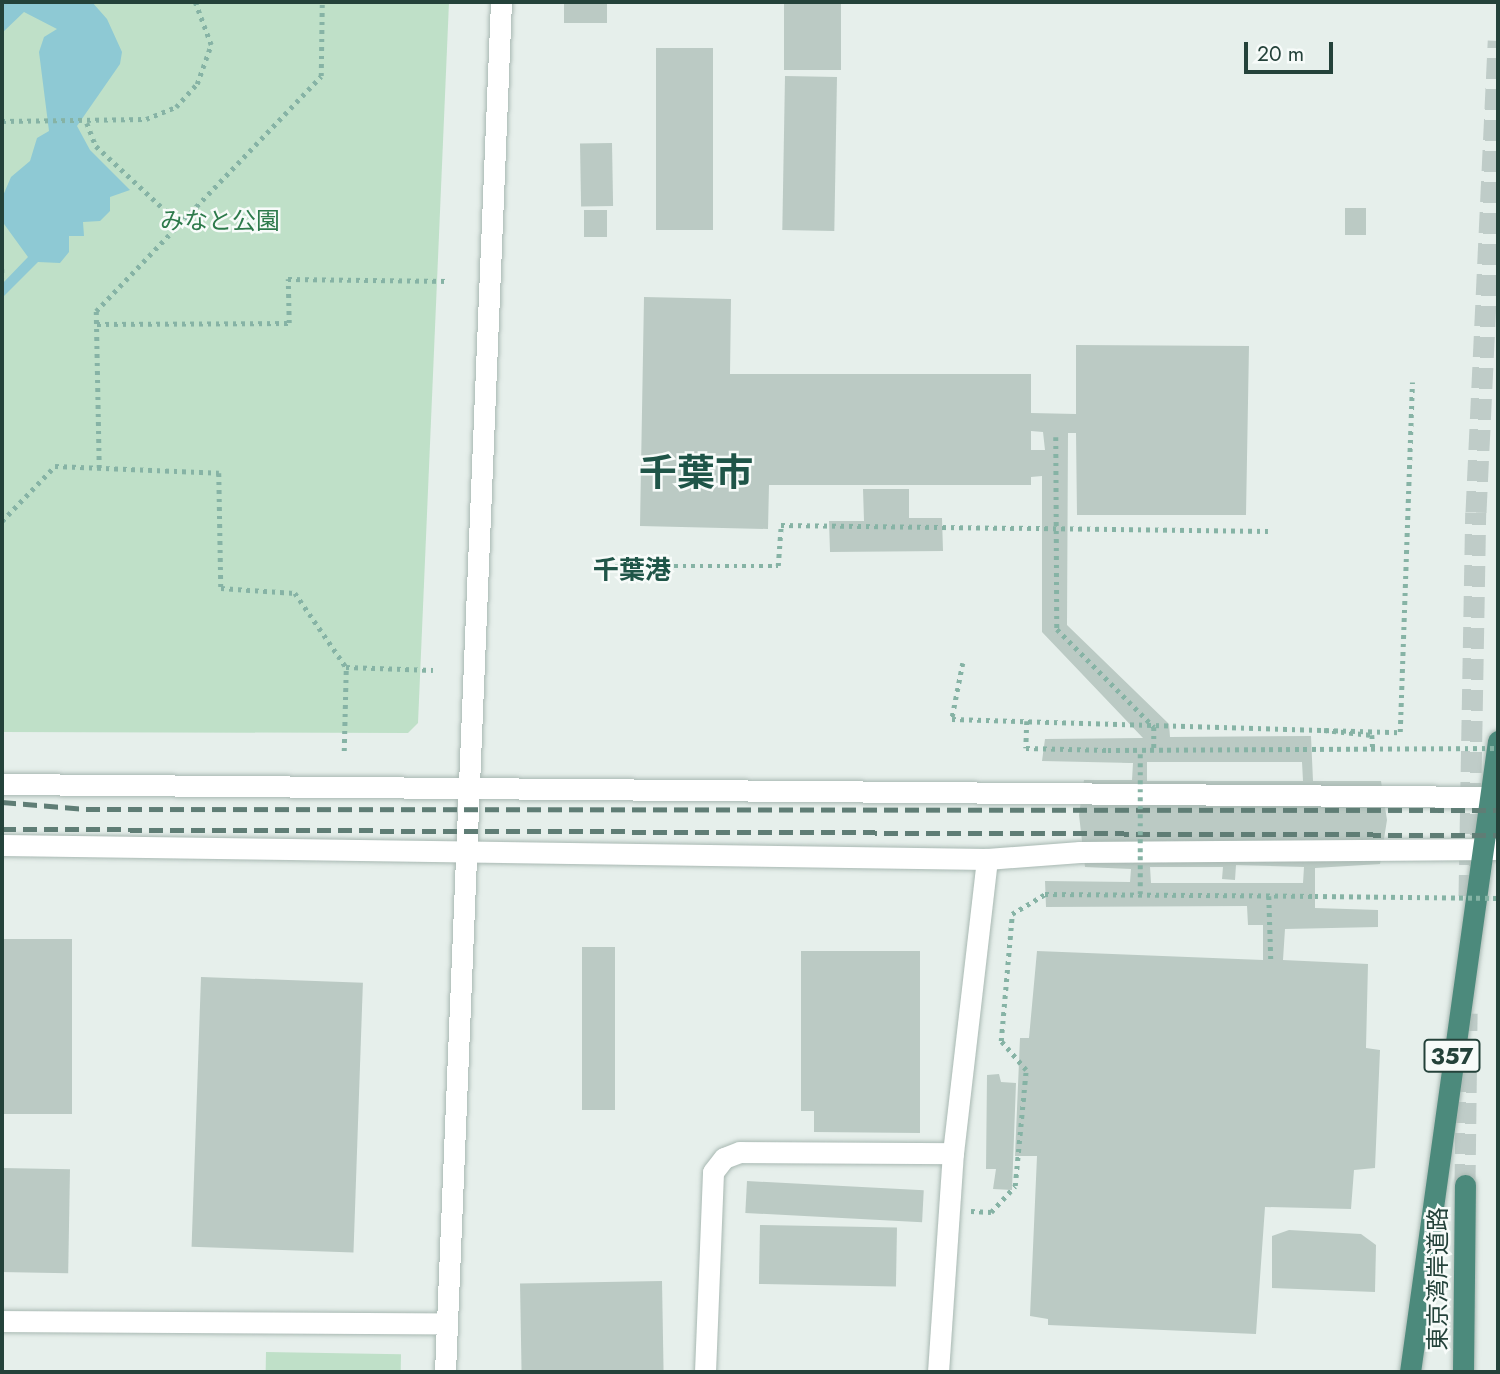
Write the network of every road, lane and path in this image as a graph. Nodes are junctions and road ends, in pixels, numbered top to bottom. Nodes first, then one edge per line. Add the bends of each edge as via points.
1 (195, 2) edge
2 (322, 2) edge
3 (501, 2) edge
4 (2, 121) edge
5 (87, 123) junction
6 (180, 224) junction
7 (2, 269) edge
8 (2, 278) edge
9 (449, 281) dead end
10 (97, 324) junction
11 (1412, 382) dead end
12 (1056, 437) dead end
13 (99, 468) junction
14 (2, 520) edge
15 (1268, 531) dead end
16 (615, 566) dead end
17 (963, 663) dead end
18 (346, 667) junction
19 (433, 670) dead end
20 (1027, 721) junction
21 (1324, 730) junction
22 (1498, 741) edge
23 (1498, 748) edge
24 (1154, 749) junction
25 (1373, 749) junction
26 (1140, 750) junction
27 (344, 751) dead end
28 (2, 784) edge
29 (465, 784) junction
30 (1494, 797) edge
31 (2, 845) edge
32 (1490, 850) edge
33 (464, 856) junction
34 (987, 859) junction
35 (1140, 894) junction
36 (1269, 895) junction
37 (1498, 898) edge
38 (1271, 961) dead end
39 (953, 1153) junction
40 (1465, 1185) tunnel mouth
41 (968, 1225) dead end
42 (2, 1321) edge
43 (447, 1323) junction
44 (445, 1372) edge
45 (705, 1372) edge
46 (938, 1372) edge
47 (1410, 1372) edge
48 (1463, 1372) edge

1 - 5 path via 211,45 185,100 157,117
2 - 6 path via 321,76
3 - 29 street
4 - 5 path
5 - 6 path via 96,146
6 - 10 path via 96,311
7 - 8 path
9 - 10 path via 288,279 289,323
10 - 13 path
11 - 21 path via 1399,732
12 - 24 path, bridge via 1057,629 1154,727
13 - 14 path via 55,466
13 - 18 path via 219,473 221,588 295,593
15 - 16 path via 781,525 778,566
17 - 20 path via 952,719
18 - 19 path
18 - 27 path
20 - 21 path
20 - 26 path, bridge via 1026,748
21 - 25 path via 1372,735
22 - 30 highway, 357
23 - 25 path, bridge
24 - 25 path, bridge
24 - 26 path, bridge
26 - 35 path, bridge
28 - 29 street
29 - 30 street
29 - 33 street
30 - 32 highway, 357
31 - 33 street
32 - 34 street via 1080,852
32 - 47 highway, 357
33 - 34 street
33 - 43 street
34 - 39 street
35 - 36 path
35 - 41 path via 1045,894 1012,914 1007,927 1001,1041 1026,1070 1015,1186 990,1212 970,1211
36 - 37 path, bridge
36 - 38 path
39 - 45 street via 740,1152 724,1158 713,1172
39 - 46 street
40 - 48 highway, 東京湾岸道路
42 - 43 street
43 - 44 street

